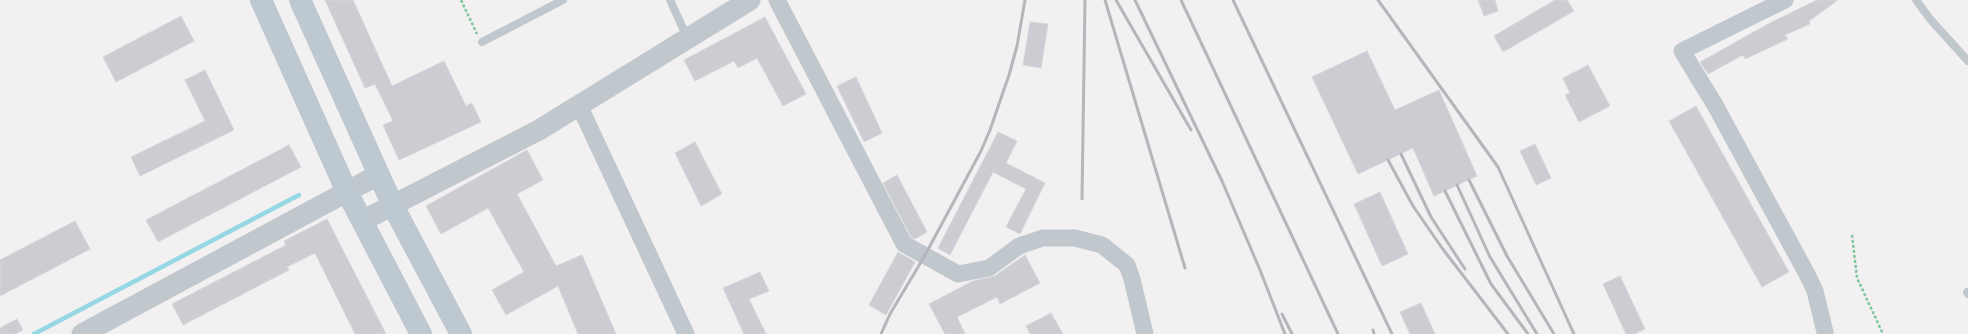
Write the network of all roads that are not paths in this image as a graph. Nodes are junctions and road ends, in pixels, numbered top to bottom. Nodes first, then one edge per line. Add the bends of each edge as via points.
1 (261, 0) edge
2 (300, 0) edge
3 (563, 0) edge
4 (670, 0) edge
5 (750, 0) edge
6 (778, 0) edge
7 (1785, 0) edge
8 (1916, 0) edge
9 (688, 38) junction
10 (482, 42) road end
11 (1968, 61) edge
12 (579, 105) junction
13 (378, 175) junction
14 (347, 192) junction
15 (393, 206) junction
16 (362, 221) junction
17 (1825, 332) dead end
18 (82, 334) edge
19 (421, 334) edge
20 (461, 334) edge
21 (686, 334) edge
22 (1145, 334) edge

1 - 14 main road
2 - 13 main road
3 - 10 lane
4 - 9 lane
5 - 9 street
6 - 22 street via 904,244 958,274 989,268 1019,246 1043,238 1075,238 1102,245 1127,265
7 - 17 street via 1682,51 1715,105 1808,276 1815,291
8 - 11 lane
9 - 12 street
12 - 15 street via 502,150
12 - 21 street
13 - 14 street
13 - 15 main road
14 - 16 main road
14 - 18 street
15 - 16 street
15 - 20 main road
16 - 19 main road

